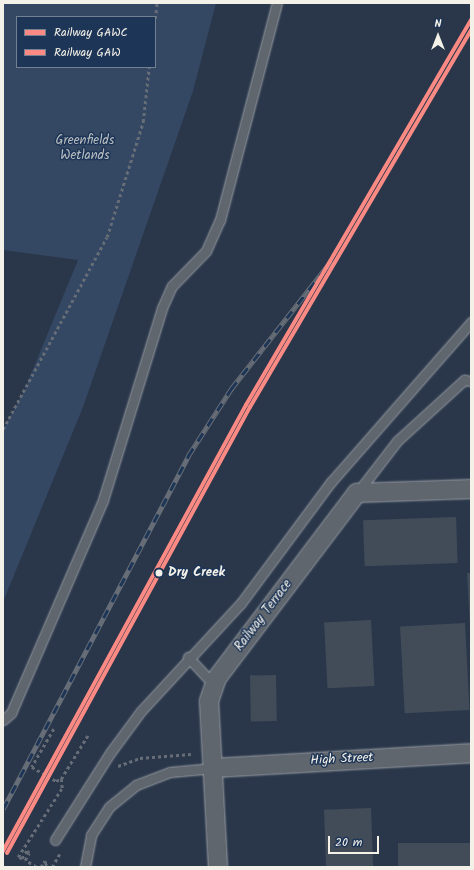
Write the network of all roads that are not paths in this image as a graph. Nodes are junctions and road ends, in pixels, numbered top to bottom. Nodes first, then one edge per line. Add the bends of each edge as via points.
1 (277, 3) edge
2 (471, 322) edge
3 (471, 381) edge
4 (471, 489) edge
5 (357, 493) junction
6 (188, 658) junction
7 (213, 684) junction
8 (3, 720) edge
9 (471, 753) edge
10 (214, 768) junction
11 (55, 840) dead end
12 (85, 867) edge
13 (218, 867) edge

1 - 8 lane via 220,220 206,252 172,286 162,308 103,500 11,713
2 - 6 lane via 331,482 241,603
3 - 5 lane via 464,380 397,441
4 - 5 street
5 - 7 street, Railway Terrace
6 - 7 lane
6 - 11 lane via 110,753
7 - 10 street, Railway Terrace via 209,701
9 - 10 street, High Street
10 - 12 lane via 170,772 136,785 109,807 91,835
10 - 13 street, Railway Terrace

